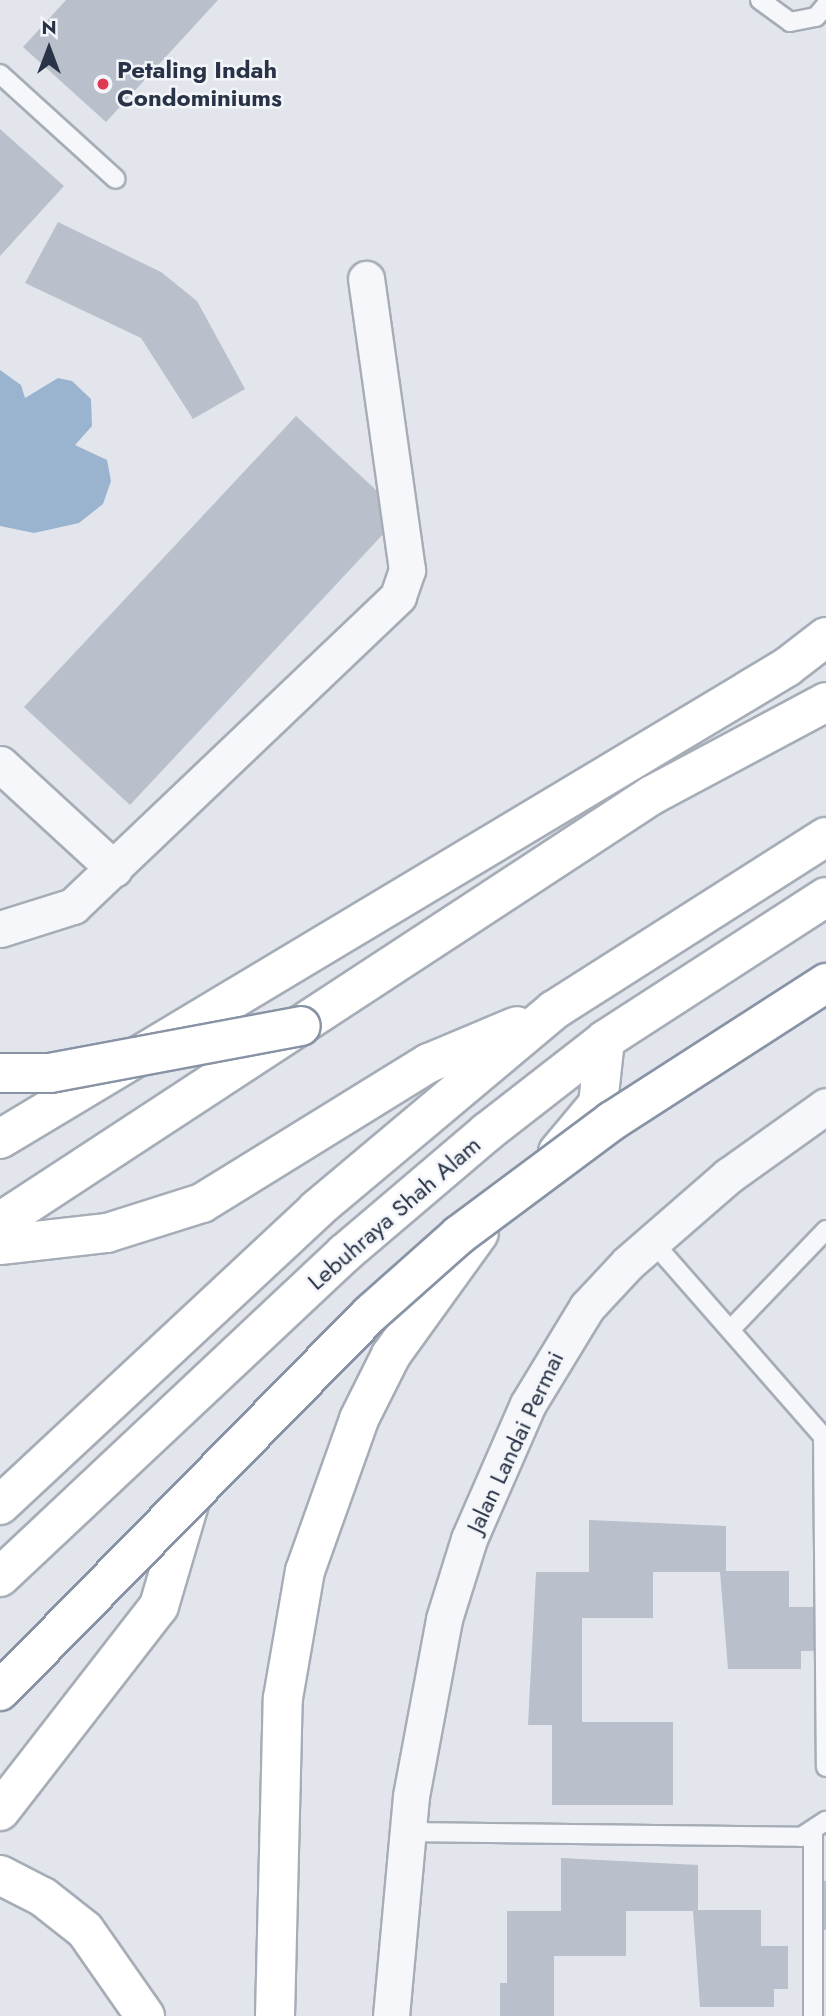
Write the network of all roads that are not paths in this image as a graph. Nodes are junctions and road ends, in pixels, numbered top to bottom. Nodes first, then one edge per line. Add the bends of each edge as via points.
1 (760, 0) edge
2 (826, 5) edge
3 (0, 74) edge
4 (116, 179) dead end
5 (366, 279) dead end
6 (826, 637) edge
7 (826, 702) edge
8 (0, 764) edge
9 (826, 837) edge
10 (114, 869) junction
11 (826, 897) edge
12 (0, 929) edge
13 (826, 983) edge
14 (554, 1010) junction
15 (301, 1026) junction
16 (605, 1040) junction
17 (0, 1073) edge
18 (826, 1106) edge
19 (0, 1139) edge
20 (0, 1222) edge
21 (826, 1230) edge
22 (652, 1241) junction
23 (0, 1245) edge
24 (731, 1329) junction
25 (191, 1497) junction
26 (825, 1504) edge
27 (0, 1505) edge
28 (0, 1577) edge
29 (825, 1598) edge
30 (0, 1691) edge
31 (825, 1743) edge
32 (826, 1767) edge
33 (0, 1811) edge
34 (819, 1827) edge
35 (406, 1832) junction
36 (0, 1875) edge
37 (145, 2016) edge
38 (275, 2016) edge
39 (391, 2016) edge
40 (813, 2016) edge

1 - 2 lane via 790,22 816,17
3 - 4 lane
5 - 10 street via 407,570 398,596
6 - 19 highway via 787,667
7 - 15 highway via 652,795
8 - 10 street
9 - 14 highway, Lebuhraya Shah Alam
10 - 12 street via 73,906
11 - 16 highway, Lebuhraya Shah Alam
13 - 25 highway, bridge via 612,1121 459,1235 370,1314
14 - 23 highway via 429,1063 202,1203 107,1233
14 - 27 highway, Lebuhraya Shah Alam via 317,1209
15 - 17 highway, bridge via 50,1073
15 - 20 highway
16 - 28 highway, Lebuhraya Shah Alam via 345,1253
16 - 38 highway via 598,1104 461,1252 428,1297 359,1419 326,1506 292,1627 283,1698
18 - 22 street, Jalan Landai Permai
21 - 24 lane
22 - 24 lane
22 - 35 street, Jalan Landai Permai via 587,1307 555,1353 495,1471 444,1619
24 - 26 lane via 824,1436
25 - 30 highway, bridge
25 - 33 highway via 159,1606
26 - 29 lane
29 - 31 lane
31 - 32 lane
34 - 35 lane
34 - 40 lane
35 - 39 street, Jalan Landai Permai
36 - 37 highway via 43,1897 85,1930

